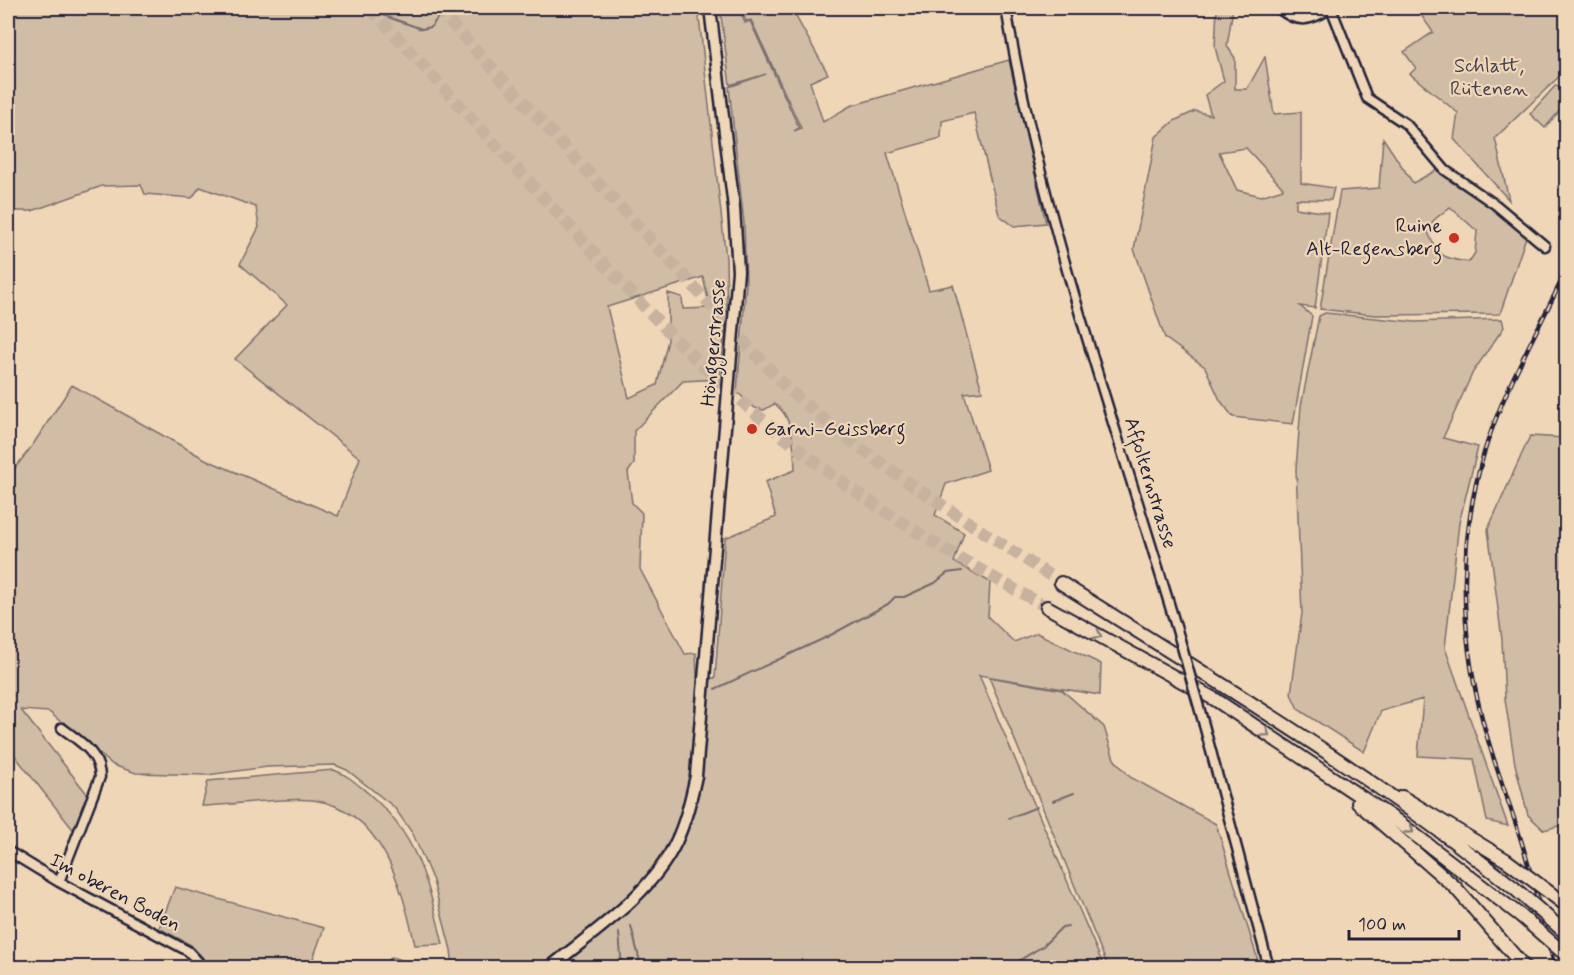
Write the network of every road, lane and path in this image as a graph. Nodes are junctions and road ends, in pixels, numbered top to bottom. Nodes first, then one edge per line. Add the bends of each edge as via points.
1 (710, 8) edge
2 (1006, 8) edge
3 (1278, 8) edge
4 (1332, 8) edge
5 (1545, 246) dead end
6 (1061, 583) tunnel mouth
7 (1047, 607) tunnel mouth
8 (62, 728) dead end
9 (1292, 750) junction
10 (1373, 784) junction
11 (8, 851) edge
12 (59, 882) junction
13 (1566, 905) edge
14 (1566, 933) edge
15 (1566, 956) edge
16 (204, 968) edge
17 (549, 968) edge
18 (1269, 968) edge
19 (1525, 968) edge

1 - 17 main road, Hönggerstrasse via 738,271 696,776 676,843 649,882
2 - 18 street, Affolternstrasse, bridge via 1037,162 1204,725
3 - 4 street via 1299,20
4 - 5 street via 1367,98 1406,124 1445,170
6 - 10 highway
7 -> 9 highway via 1216,700
8 - 12 street via 97,759 100,777
9 -> 15 highway, bridge via 1413,832
9 - 19 highway via 1439,872
10 - 13 highway, bridge via 1415,803 1506,860
10 - 14 highway, bridge via 1514,888
11 - 12 street, Im oberen Boden
12 - 16 street, Im oberen Boden via 188,951

